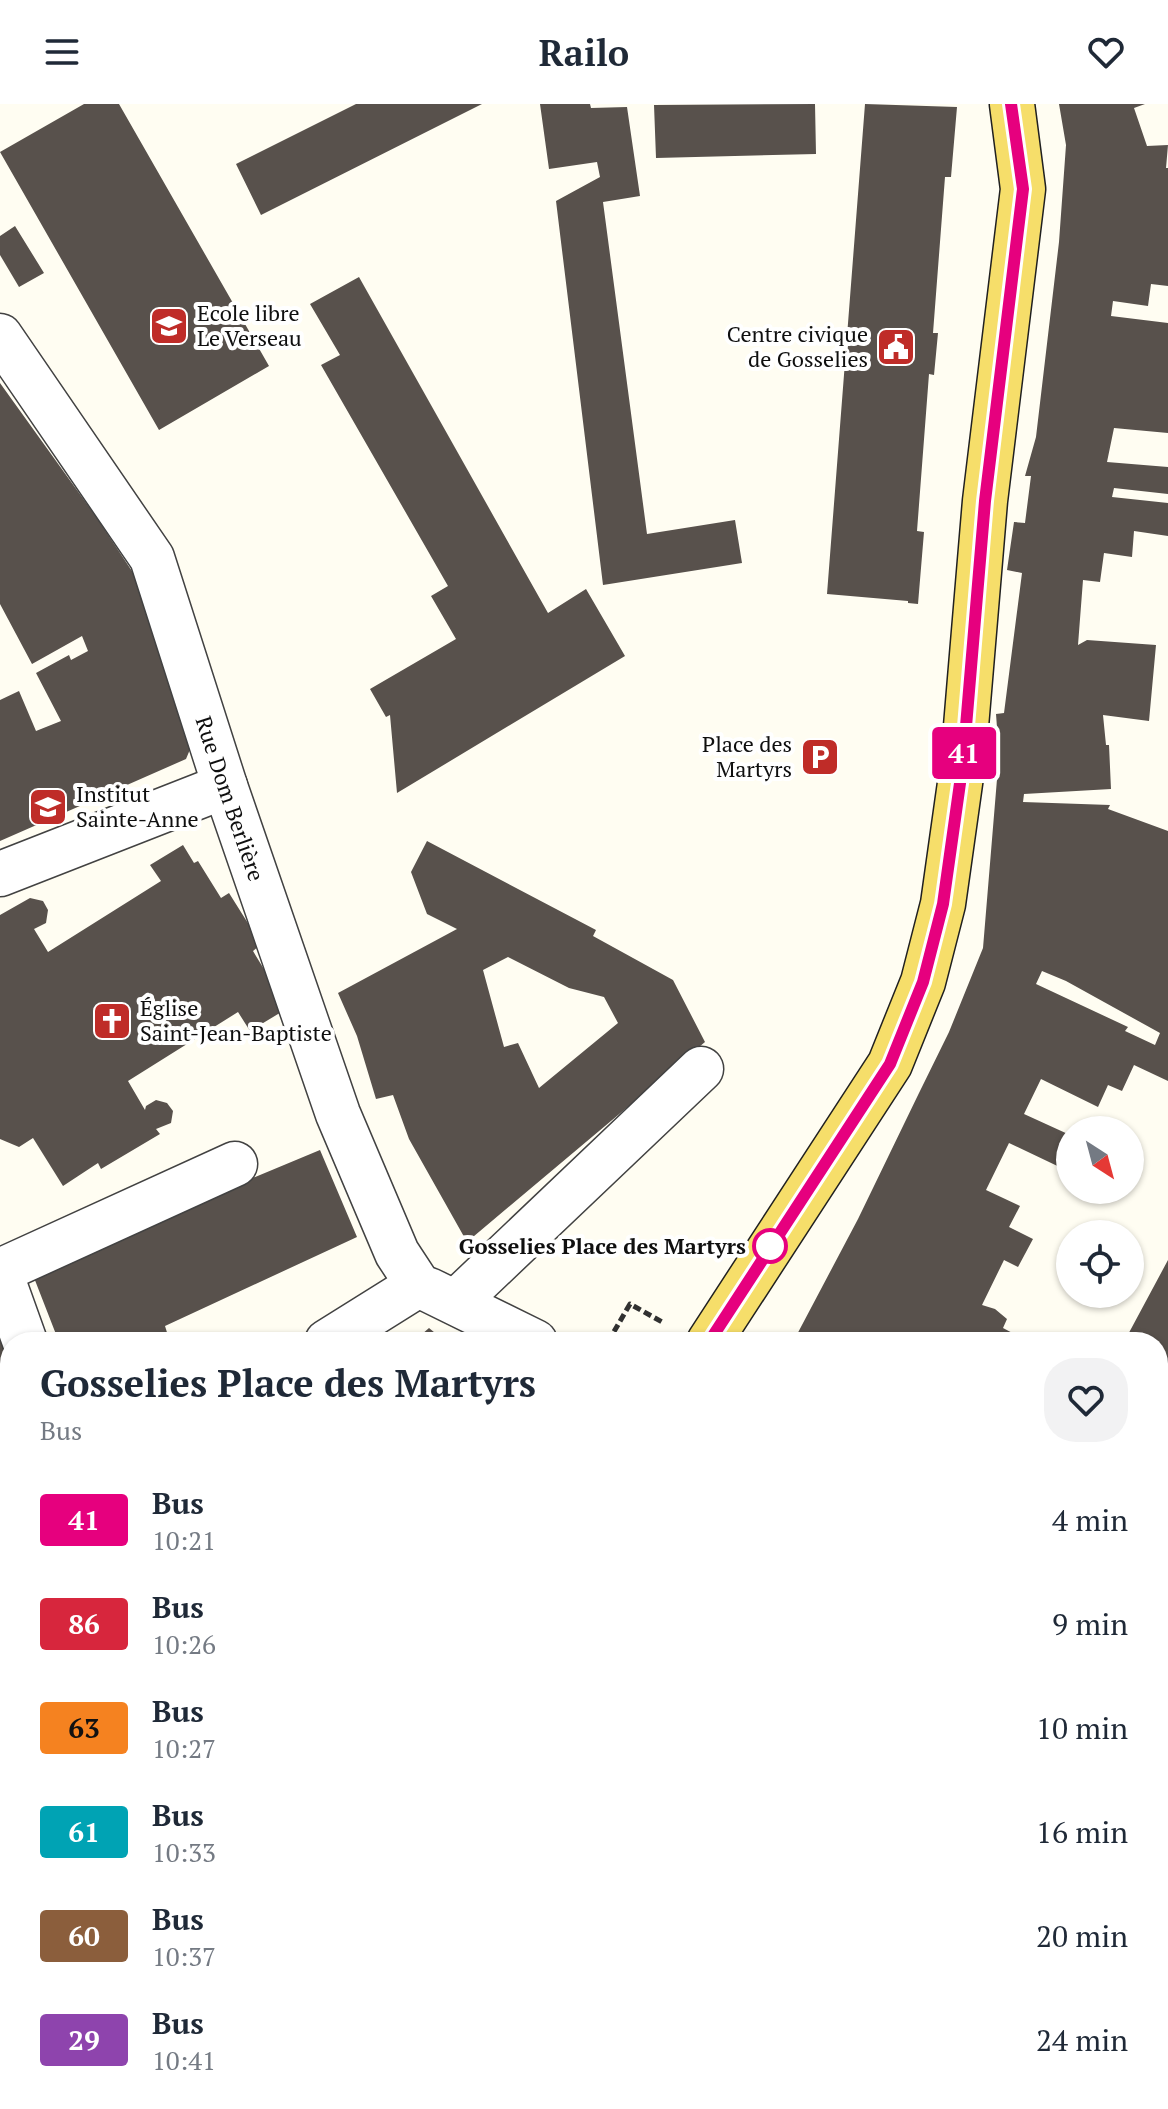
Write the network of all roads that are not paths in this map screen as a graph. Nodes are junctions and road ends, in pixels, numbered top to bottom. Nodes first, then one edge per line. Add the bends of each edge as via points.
1 (1012, 104) edge
2 (0, 336) edge
3 (225, 786) junction
4 (0, 874) edge
5 (701, 1069) dead end
6 (235, 1164) dead end
7 (0, 1271) edge
8 (437, 1293) junction
9 (21, 1332) edge
10 (349, 1332) edge
11 (515, 1332) edge
12 (716, 1332) edge

1 - 12 main road via 1023,189 985,501 963,762 943,904 923,982 890,1064
2 - 3 street, Rue Dom Berlière via 152,558
3 - 4 street
3 - 8 street, Rue Dom Berlière via 338,1114 397,1253
5 - 8 street
6 - 7 street
7 - 9 street
8 - 10 street
8 - 11 street

